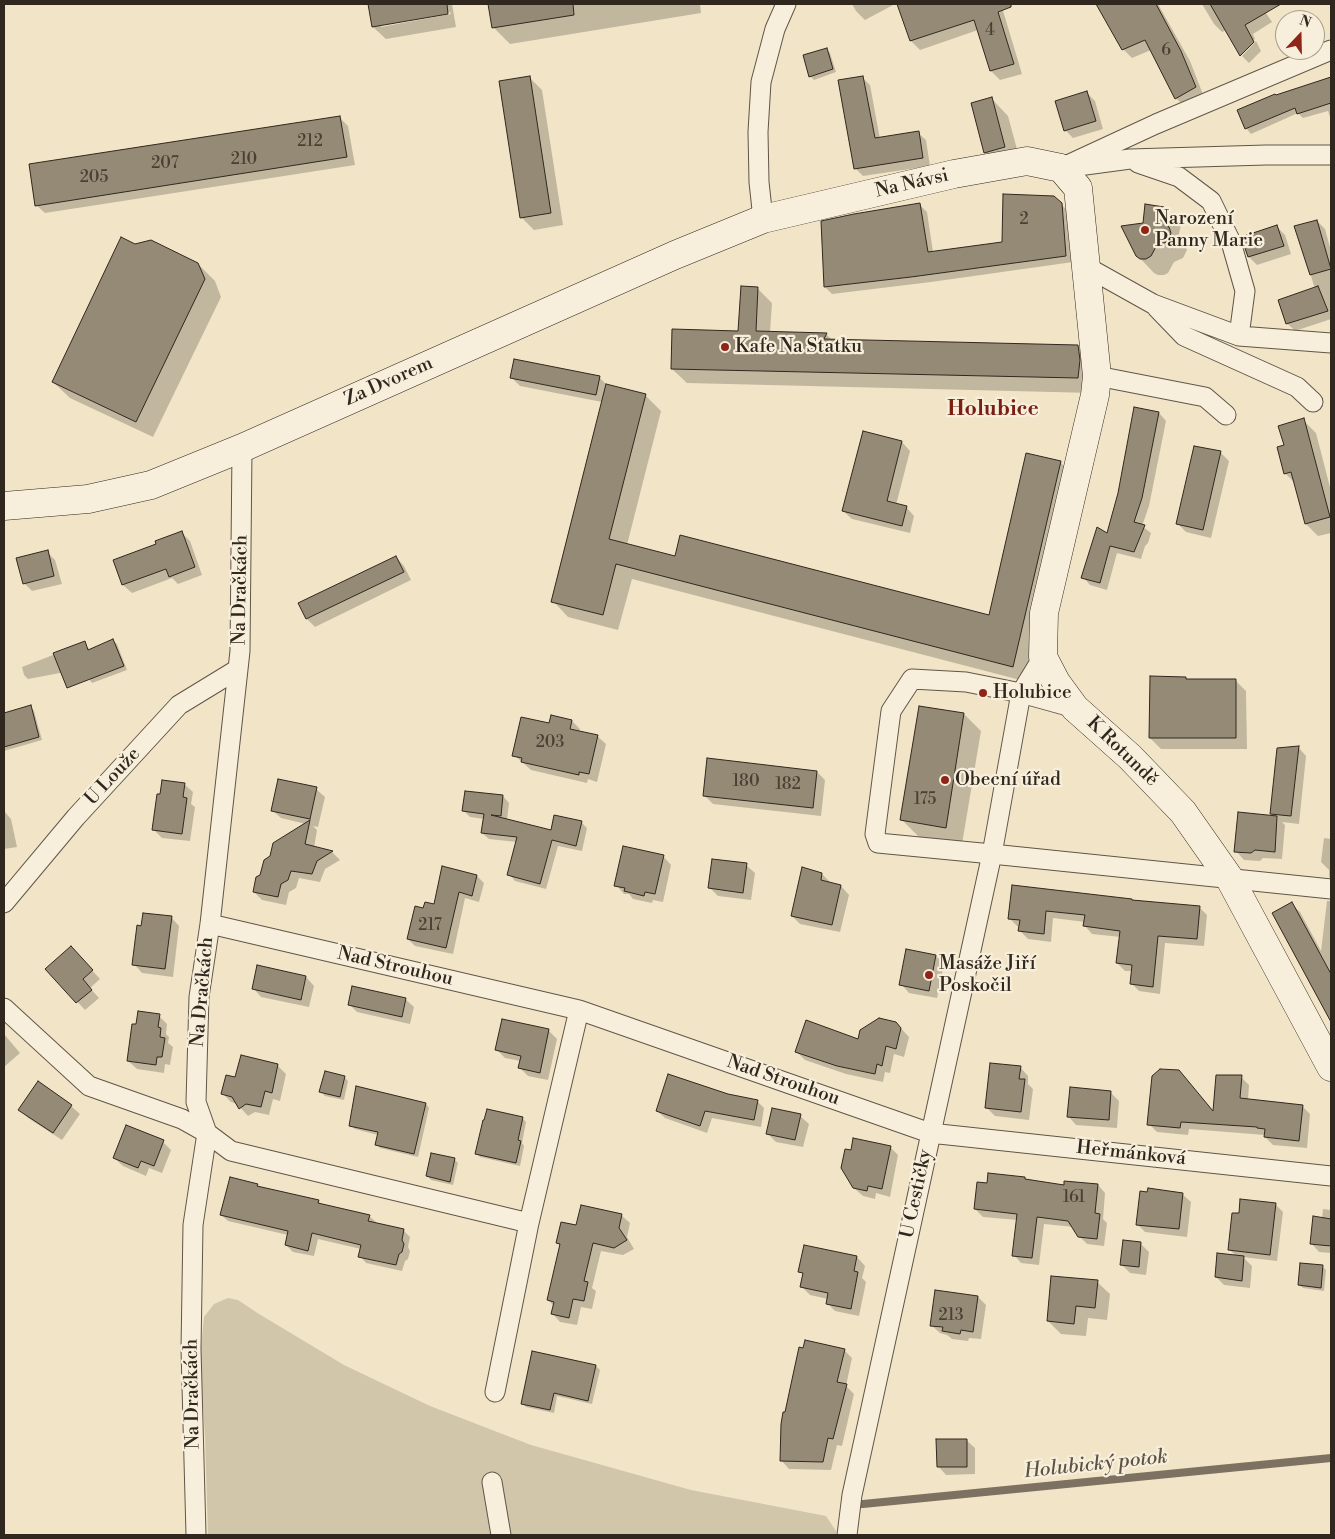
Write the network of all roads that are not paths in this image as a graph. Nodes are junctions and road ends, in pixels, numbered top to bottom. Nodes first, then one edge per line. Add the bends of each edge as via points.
1 (786, 4) edge
2 (1331, 50) edge
3 (1331, 155) edge
4 (1130, 160) junction
5 (1061, 168) junction
6 (763, 219) junction
7 (1085, 266) junction
8 (1153, 304) junction
9 (1239, 336) junction
10 (1331, 342) edge
11 (1097, 376) junction
12 (1313, 402) dead end
13 (1226, 415) dead end
14 (242, 448) junction
15 (4, 506) edge
16 (1043, 657) junction
17 (238, 669) junction
18 (1020, 693) junction
19 (1075, 708) junction
20 (992, 854) junction
21 (1230, 879) junction
22 (1331, 889) edge
23 (4, 903) edge
24 (210, 924) junction
25 (4, 1008) edge
26 (579, 1010) junction
27 (1331, 1066) edge
28 (930, 1133) junction
29 (207, 1134) junction
30 (1331, 1176) edge
31 (529, 1223) junction
32 (495, 1392) dead end
33 (492, 1482) dead end
34 (196, 1535) edge
35 (499, 1535) edge
36 (847, 1535) edge

1 - 6 street via 775,29 761,82 758,132
2 - 5 street
3 - 4 street, Na Návsi via 1266,154
4 - 5 street, Na Návsi
4 - 9 street, Na Návsi via 1179,177 1211,201 1231,242 1245,291
5 - 6 street, Na Návsi via 1027,161 954,174
5 - 7 street via 1078,188
6 - 14 street, Za Dvorem via 675,254
7 - 8 street
7 - 11 street
8 - 9 street
8 - 12 street via 1184,336 1297,387
9 - 10 street
11 - 13 street via 1205,397
11 - 16 street, K Rotundě via 1044,613
14 - 15 street, Za Dvorem via 151,484 88,499
14 - 17 street, Na Dračkách
16 - 18 street
16 - 19 street, K Rotundě
17 - 23 street, U Louže via 179,706 76,817
17 - 24 street, Na Dračkách
18 - 19 street
18 - 20 street, U Cestičky
18 - 20 street via 966,682 912,679 890,711 875,834 878,843
19 - 21 street, K Rotundě via 1130,757 1183,812
20 - 21 street
20 - 28 street, U Cestičky
21 - 22 street
21 - 27 street, K Rotundě
24 - 26 street, Nad Strouhou
24 - 29 street, Na Dračkách via 199,997 196,1102
25 - 29 street via 90,1086 182,1119
26 - 28 street, Nad Strouhou
26 - 31 street
28 - 30 street, Heřmánková
28 - 36 street, U Cestičky via 852,1495
29 - 31 street via 231,1151
29 - 34 street, Na Dračkách via 193,1225 191,1349
31 - 32 street
33 - 35 street

